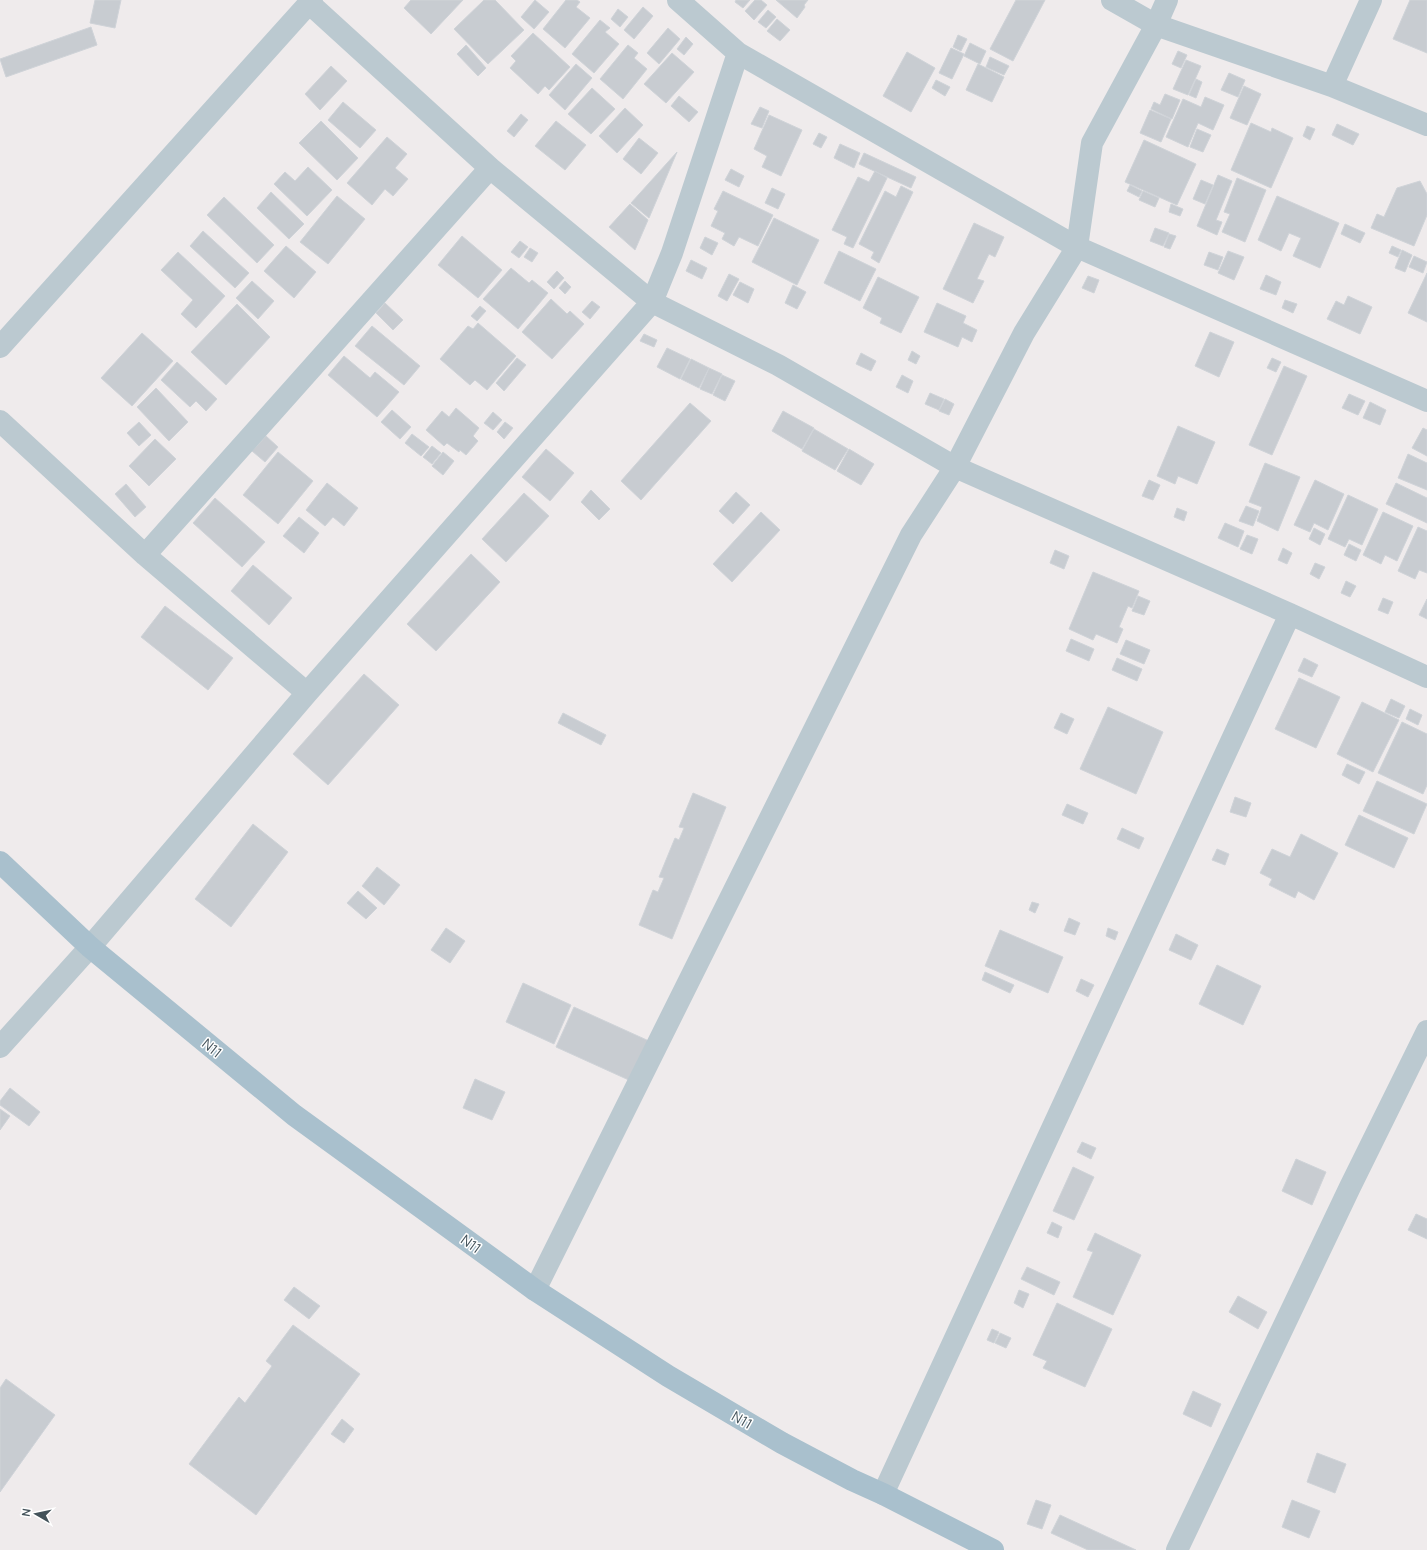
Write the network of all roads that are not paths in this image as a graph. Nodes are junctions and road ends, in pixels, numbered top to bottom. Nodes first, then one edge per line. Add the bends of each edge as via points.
1 (678, 0) edge
2 (1112, 0) edge
3 (1167, 0) edge
4 (1370, 0) edge
5 (311, 2) edge
6 (1156, 25) junction
7 (738, 53) junction
8 (1332, 86) junction
9 (1427, 125) edge
10 (490, 168) junction
11 (1077, 247) junction
12 (652, 302) junction
13 (0, 347) edge
14 (1427, 402) edge
15 (0, 421) edge
16 (955, 467) junction
17 (145, 555) junction
18 (1290, 614) junction
19 (1427, 678) edge
20 (307, 693) junction
21 (0, 862) edge
22 (90, 947) junction
23 (1427, 1031) edge
24 (0, 1047) edge
25 (535, 1290) junction
26 (883, 1494) junction
27 (993, 1550) edge
28 (1177, 1550) edge

1 - 7 street
2 - 6 street
3 - 6 street
4 - 8 street
5 - 10 street
5 - 13 street
6 - 8 street
6 - 11 street via 1092,144
7 - 11 street
7 - 12 street via 672,253
8 - 9 street
10 - 12 street
10 - 17 street
11 - 14 street
11 - 16 street via 1024,333
12 - 16 street via 778,365
12 - 20 street
15 - 17 street
16 - 18 street
16 - 25 street via 911,535
17 - 20 street
18 - 19 street
18 - 26 street
20 - 22 street
21 - 22 main road, N11
22 - 24 street
22 - 25 main road, N11 via 294,1115
23 - 28 street
25 - 26 main road, N11 via 681,1384 782,1443
26 - 27 main road, N11

